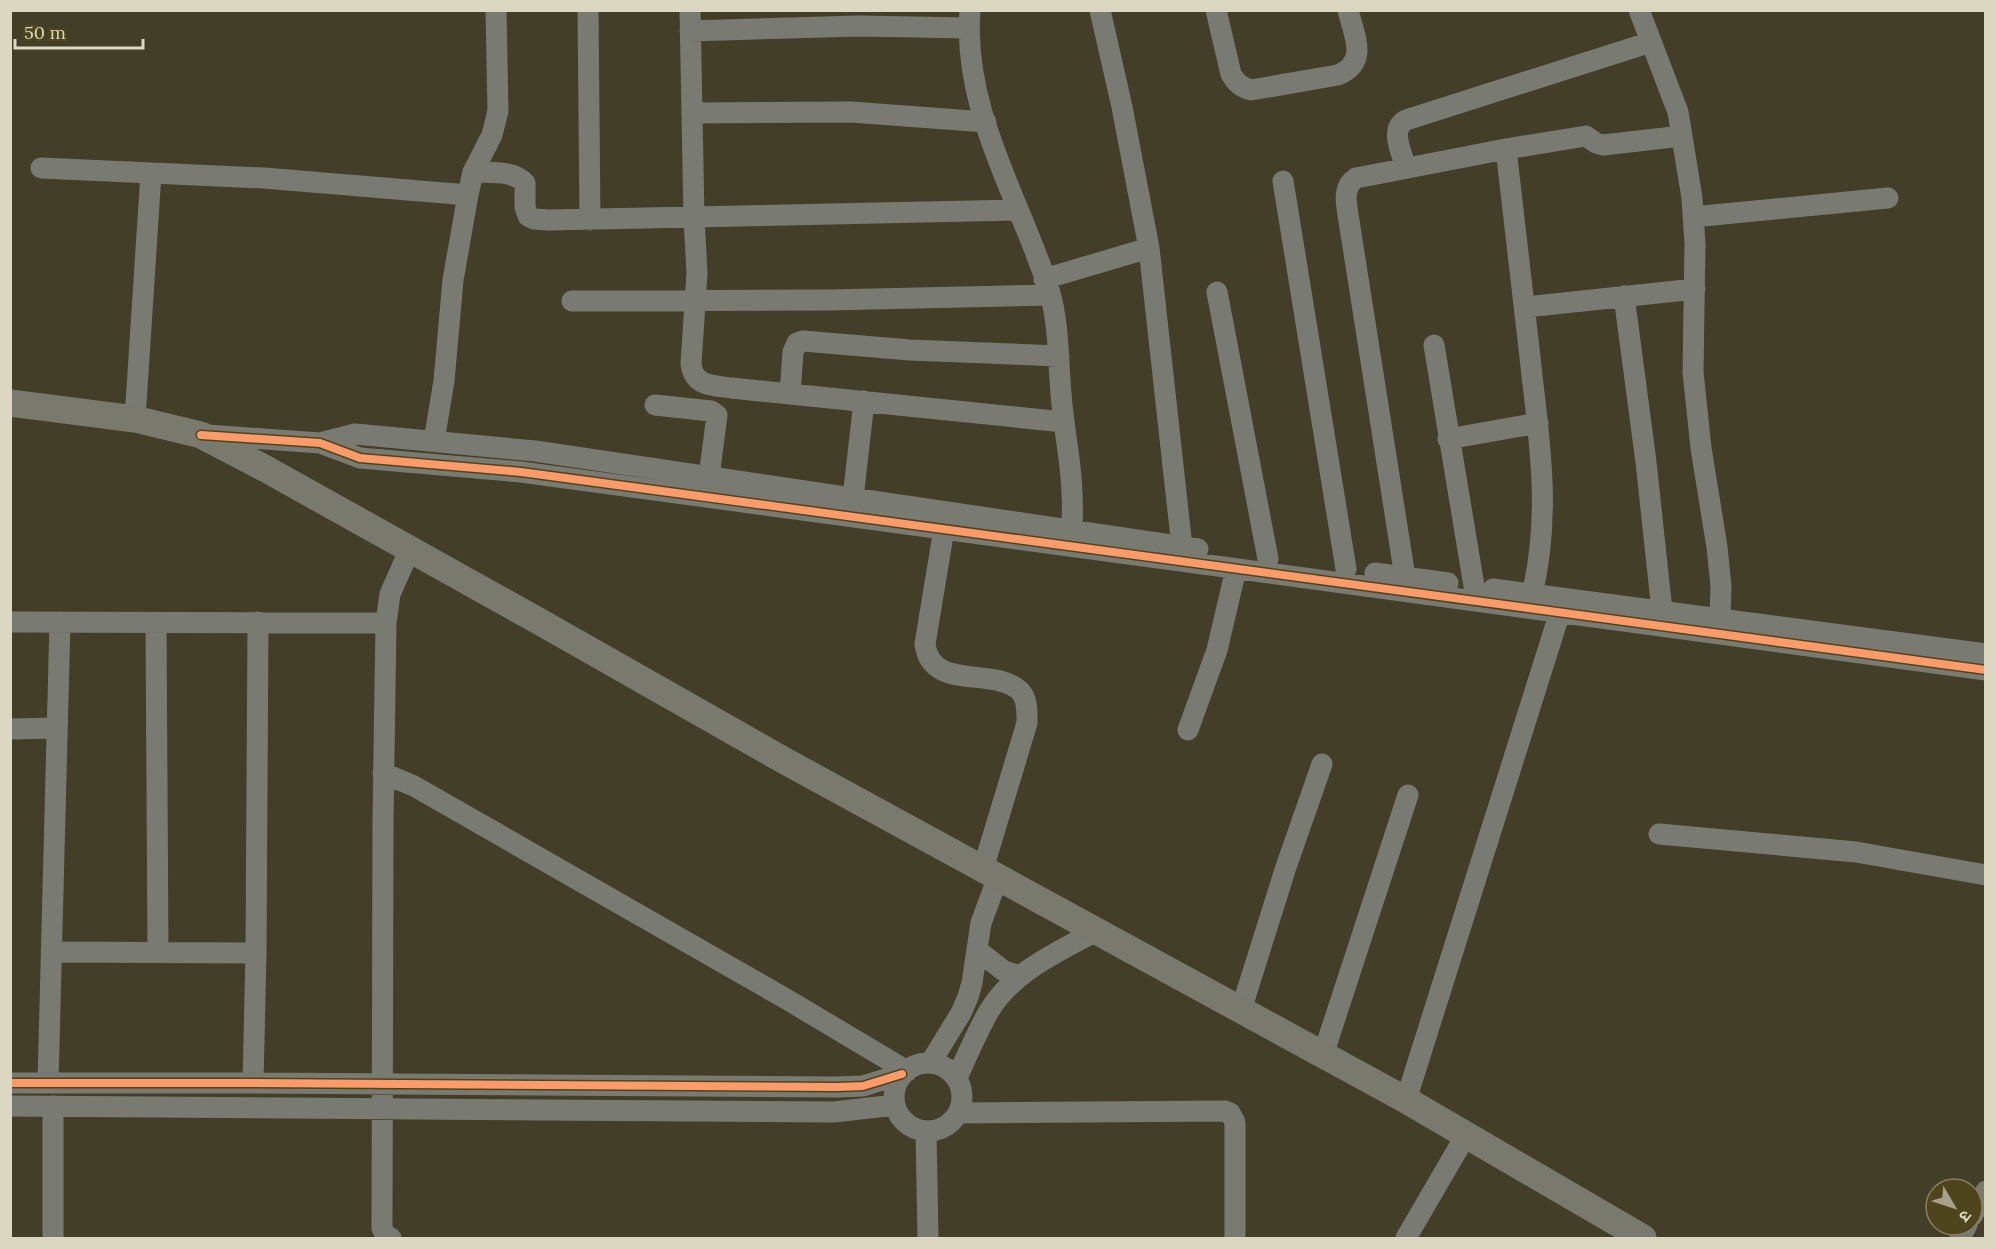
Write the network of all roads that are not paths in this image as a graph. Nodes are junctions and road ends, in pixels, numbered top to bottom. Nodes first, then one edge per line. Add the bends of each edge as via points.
1 (496, 10) edge
2 (588, 10) edge
3 (1100, 10) edge
4 (1216, 10) edge
5 (1348, 10) edge
6 (1647, 12) edge
7 (970, 19) edge
8 (690, 21) edge
9 (1651, 42) junction
10 (692, 113) junction
11 (986, 122) junction
12 (1682, 136) junction
13 (1506, 149) junction
14 (41, 168) dead end
15 (1406, 168) junction
16 (473, 172) junction
17 (151, 173) junction
18 (1283, 181) dead end
19 (468, 195) junction
20 (1888, 198) dead end
21 (1017, 210) junction
22 (1693, 217) junction
23 (694, 218) junction
24 (590, 220) junction
25 (1149, 248) junction
26 (1047, 287) junction
27 (1695, 289) junction
28 (1217, 292) dead end
29 (1624, 296) junction
30 (572, 302) dead end
31 (695, 302) junction
32 (1526, 307) junction
33 (1434, 345) dead end
34 (1059, 356) junction
35 (790, 394) junction
36 (864, 401) junction
37 (10, 404) edge
38 (656, 405) dead end
39 (135, 419) junction
40 (1064, 422) junction
41 (1538, 423) junction
42 (201, 435) junction
43 (1448, 439) junction
44 (434, 441) junction
45 (320, 443) junction
46 (709, 477) junction
47 (853, 498) junction
48 (944, 529) junction
49 (1072, 539) junction
50 (1182, 547) junction
51 (410, 549) junction
52 (1268, 559) junction
53 (1236, 568) junction
54 (1346, 569) junction
55 (1405, 577) junction
56 (1474, 586) junction
57 (1532, 594) junction
58 (1662, 611) junction
59 (1560, 612) junction
60 (1720, 618) junction
61 (10, 622) edge
62 (60, 622) junction
63 (258, 622) junction
64 (386, 622) junction
65 (156, 623) junction
66 (1986, 654) edge
67 (1986, 670) edge
68 (57, 728) junction
69 (10, 729) edge
70 (1188, 730) dead end
71 (1322, 764) dead end
72 (383, 773) junction
73 (1408, 795) dead end
74 (1659, 834) dead end
75 (990, 873) junction
76 (1986, 875) edge
77 (1096, 931) junction
78 (976, 950) junction
79 (52, 952) junction
80 (159, 952) junction
81 (256, 953) junction
82 (1019, 976) junction
83 (1241, 1010) junction
84 (1323, 1055) junction
85 (931, 1062) junction
86 (905, 1072) junction
87 (957, 1078) junction
88 (10, 1083) edge
89 (48, 1083) junction
90 (253, 1083) junction
91 (382, 1083) junction
92 (1406, 1100) junction
93 (895, 1105) junction
94 (10, 1106) edge
95 (53, 1106) junction
96 (382, 1110) junction
97 (958, 1113) junction
98 (926, 1131) junction
99 (1466, 1135) junction
100 (386, 1238) edge
101 (1643, 1238) edge
102 (53, 1239) edge
103 (928, 1239) edge
104 (1235, 1239) edge
105 (1406, 1239) edge

1 - 16 street via 498,111 492,135
2 - 24 street
3 - 25 street
4 - 5 street via 1231,74 1235,82 1251,90 1349,70 1358,52
6 - 9 street
7 - 8 street via 859,26
7 - 11 street via 969,56
8 - 10 street
9 - 12 street via 1678,112
9 - 15 street via 1400,123 1397,134
10 - 11 street via 851,112
10 - 23 street
11 - 21 street
12 - 13 street via 1603,144 1586,136
12 - 22 street
13 - 15 street
13 - 32 street
14 - 17 street
15 - 55 street via 1356,178 1346,188
16 - 19 street
16 - 24 street via 520,177 525,183 525,207 534,219
17 - 19 street
17 - 39 street
18 - 54 street
19 - 44 street via 453,280
20 - 22 street
21 - 23 street
21 - 26 street
22 - 27 street
23 - 24 street
23 - 31 street
25 - 26 street
25 - 50 street
26 - 31 street
26 - 34 street
27 - 29 street
27 - 60 street via 1693,372 1717,547
28 - 52 street
29 - 32 street
29 - 58 street
30 - 31 street
31 - 35 street via 691,364 697,380
32 - 41 street
33 - 43 street
34 - 35 street via 802,341 792,351
34 - 40 street
35 - 36 street
36 - 40 street
36 - 47 street
37 - 39 main road
38 - 46 street via 717,415
39 - 42 main road
40 - 49 street via 1072,492
41 - 43 street
41 - 57 street via 1543,528
42 - 45 street
42 - 51 main road
43 - 56 street
44 - 45 street via 355,434
44 - 46 street via 535,451
45 - 48 street via 360,458 521,472
46 - 47 street
47 - 49 street
48 - 49 street
48 - 75 street via 926,656 935,667 949,673 1007,683 1020,692 1027,705 1027,723
49 - 50 street
49 - 53 street
50 - 52 street
51 - 64 street via 390,594
51 - 75 main road
52 - 54 street
53 - 59 street
53 - 70 street via 1217,650
54 - 55 street
55 - 56 street
56 - 57 street
57 - 58 street
58 - 60 street
59 - 67 street
59 - 92 street
60 - 66 street
61 - 62 street
62 - 65 street
62 - 68 street
63 - 64 street
63 - 65 street
63 - 81 street
64 - 72 street
65 - 80 street
68 - 69 street
68 - 79 street
71 - 83 street
72 - 86 street via 414,786 778,994
72 - 91 street
73 - 84 street
74 - 76 street via 1856,852
75 - 77 main road
75 - 78 street
77 - 82 street
77 - 83 main road
78 - 82 street via 1004,971
78 - 85 street via 968,997
79 - 80 street
79 - 89 street
80 - 81 street
81 - 90 street
82 - 87 street via 990,1009
83 - 84 main road
84 - 92 main road
85 - 86 street
85 - 87 street via 950,1070
86 - 91 street via 863,1086 838,1087
86 - 93 street via 897,1083
87 - 97 street via 963,1098
88 - 89 street
89 - 90 street
90 - 91 street
91 - 96 street
92 - 99 main road
93 - 96 street via 834,1112
93 - 98 street via 906,1123
94 - 95 street
95 - 96 street
95 - 102 street
96 - 100 street via 382,1228
97 - 98 street via 947,1126
97 - 104 street via 1230,1113 1235,1122
98 - 103 street
99 - 101 main road
99 - 105 street

